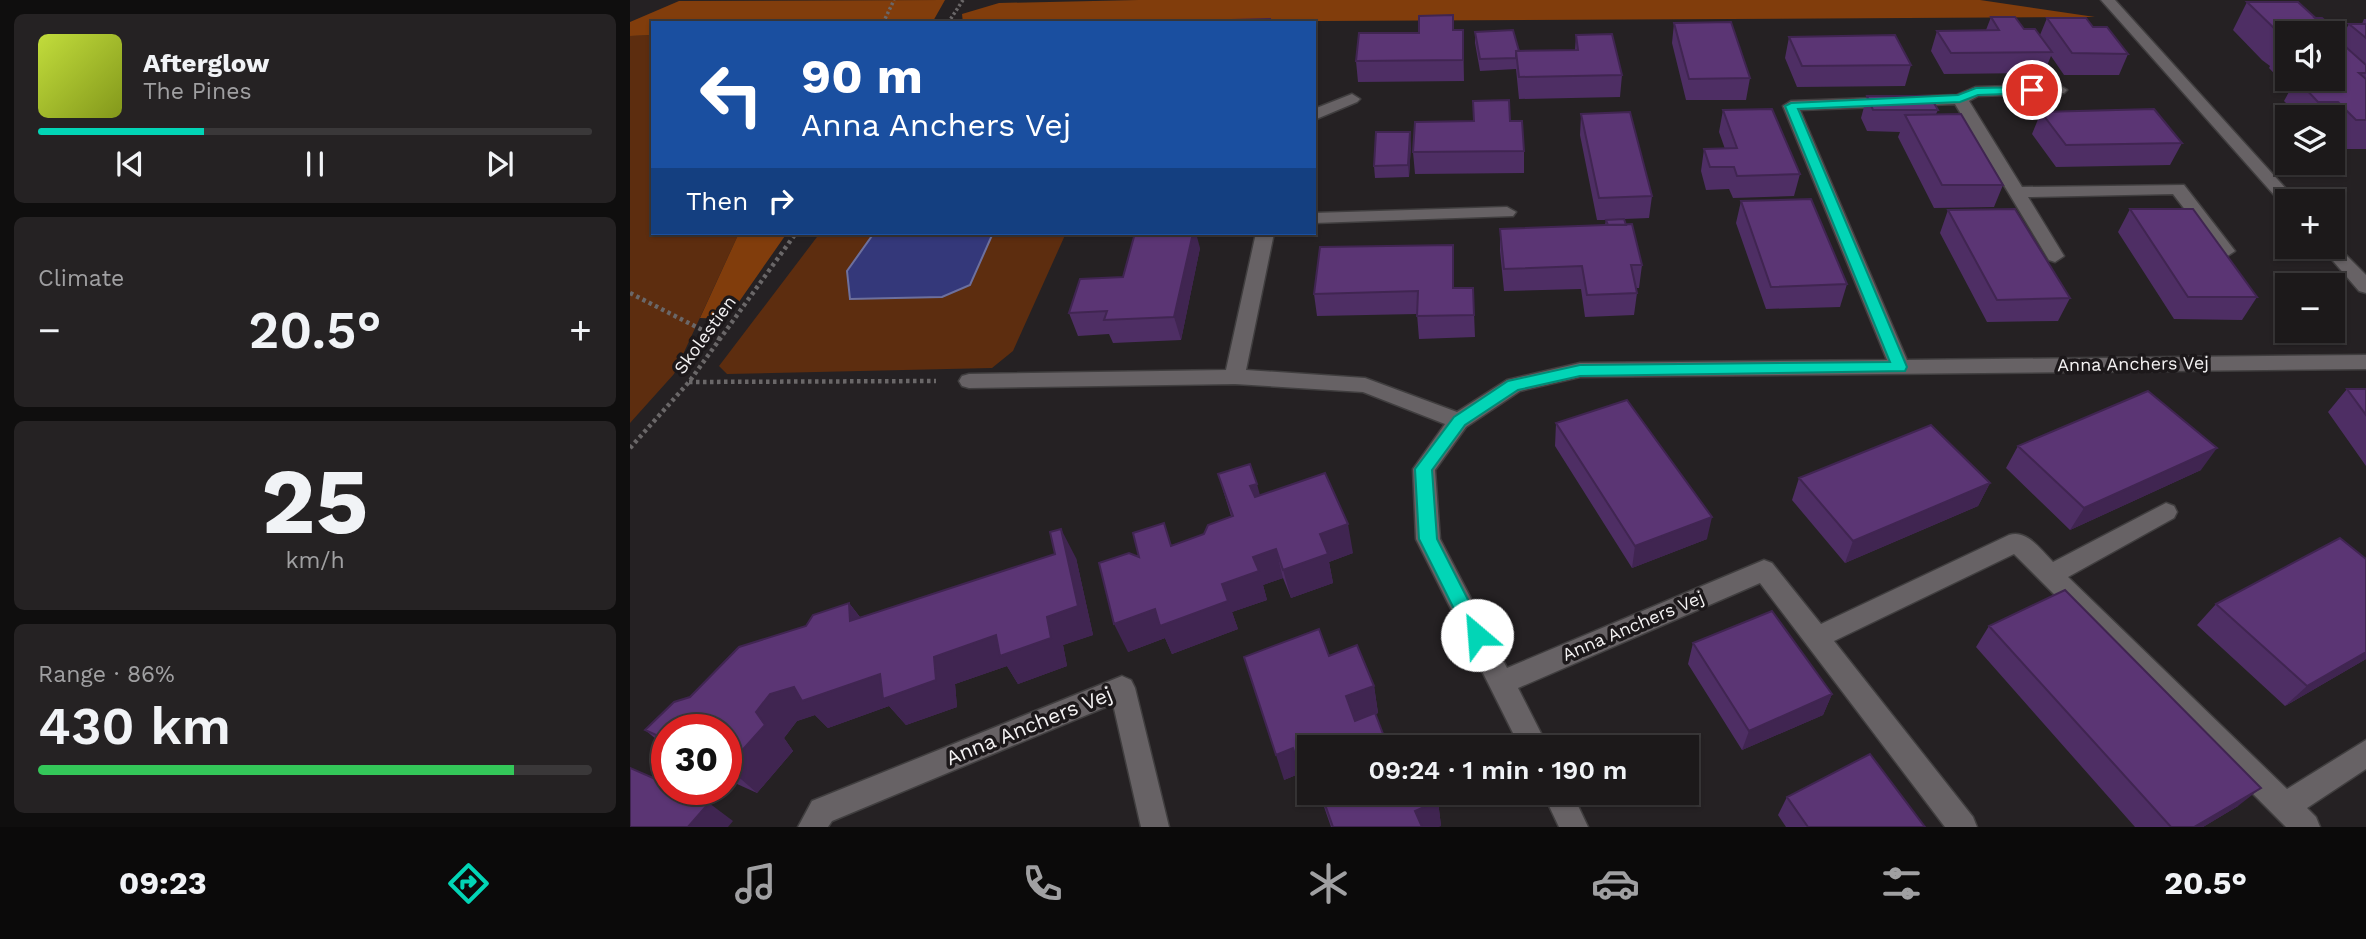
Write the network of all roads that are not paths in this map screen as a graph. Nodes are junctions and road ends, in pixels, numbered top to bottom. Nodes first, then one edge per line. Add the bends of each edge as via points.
1 (2108, 0) edge
2 (2059, 90) dead end
3 (1352, 99) dead end
4 (1960, 99) junction
5 (1316, 114) edge
6 (2278, 189) edge
7 (2016, 192) junction
8 (1507, 212) dead end
9 (1316, 218) edge
10 (1265, 235) edge
11 (2227, 251) edge
12 (2055, 256) dead end
13 (2341, 259) edge
14 (2366, 287) edge
15 (2366, 362) edge
16 (1900, 367) junction
17 (1235, 377) junction
18 (969, 381) road end
19 (1460, 421) junction
20 (2166, 512) dead end
21 (2051, 575) junction
22 (1816, 638) junction
23 (1501, 683) junction
24 (1528, 735) edge
25 (2366, 753) edge
26 (1563, 805) edge
27 (2285, 806) junction
28 (813, 827) edge
29 (1155, 827) edge
30 (1574, 827) edge
31 (1963, 827) edge
32 (2306, 827) edge

1 - 6 street
2 - 4 street via 1976,92
3 - 5 street
4 - 7 street
4 - 16 street via 1791,106
7 - 11 street via 2178,189
7 - 12 street
8 - 9 street
10 - 17 street
13 - 14 street
15 - 16 street, Anna Anchers Vej
16 - 19 street, Anna Anchers Vej via 1580,370 1514,385
17 - 18 street
17 - 19 street via 1365,385
19 - 23 street, Anna Anchers Vej via 1424,469 1428,539
20 - 21 street
21 - 22 street via 2017,542
21 - 27 street
22 - 23 street, Anna Anchers Vej via 1764,570
22 - 31 street, Anna Anchers Vej
23 - 24 street, Anna Anchers Vej
25 - 27 street
26 - 30 street
27 - 32 street
28 - 29 street, Anna Anchers Vej via 822,811 1122,688

